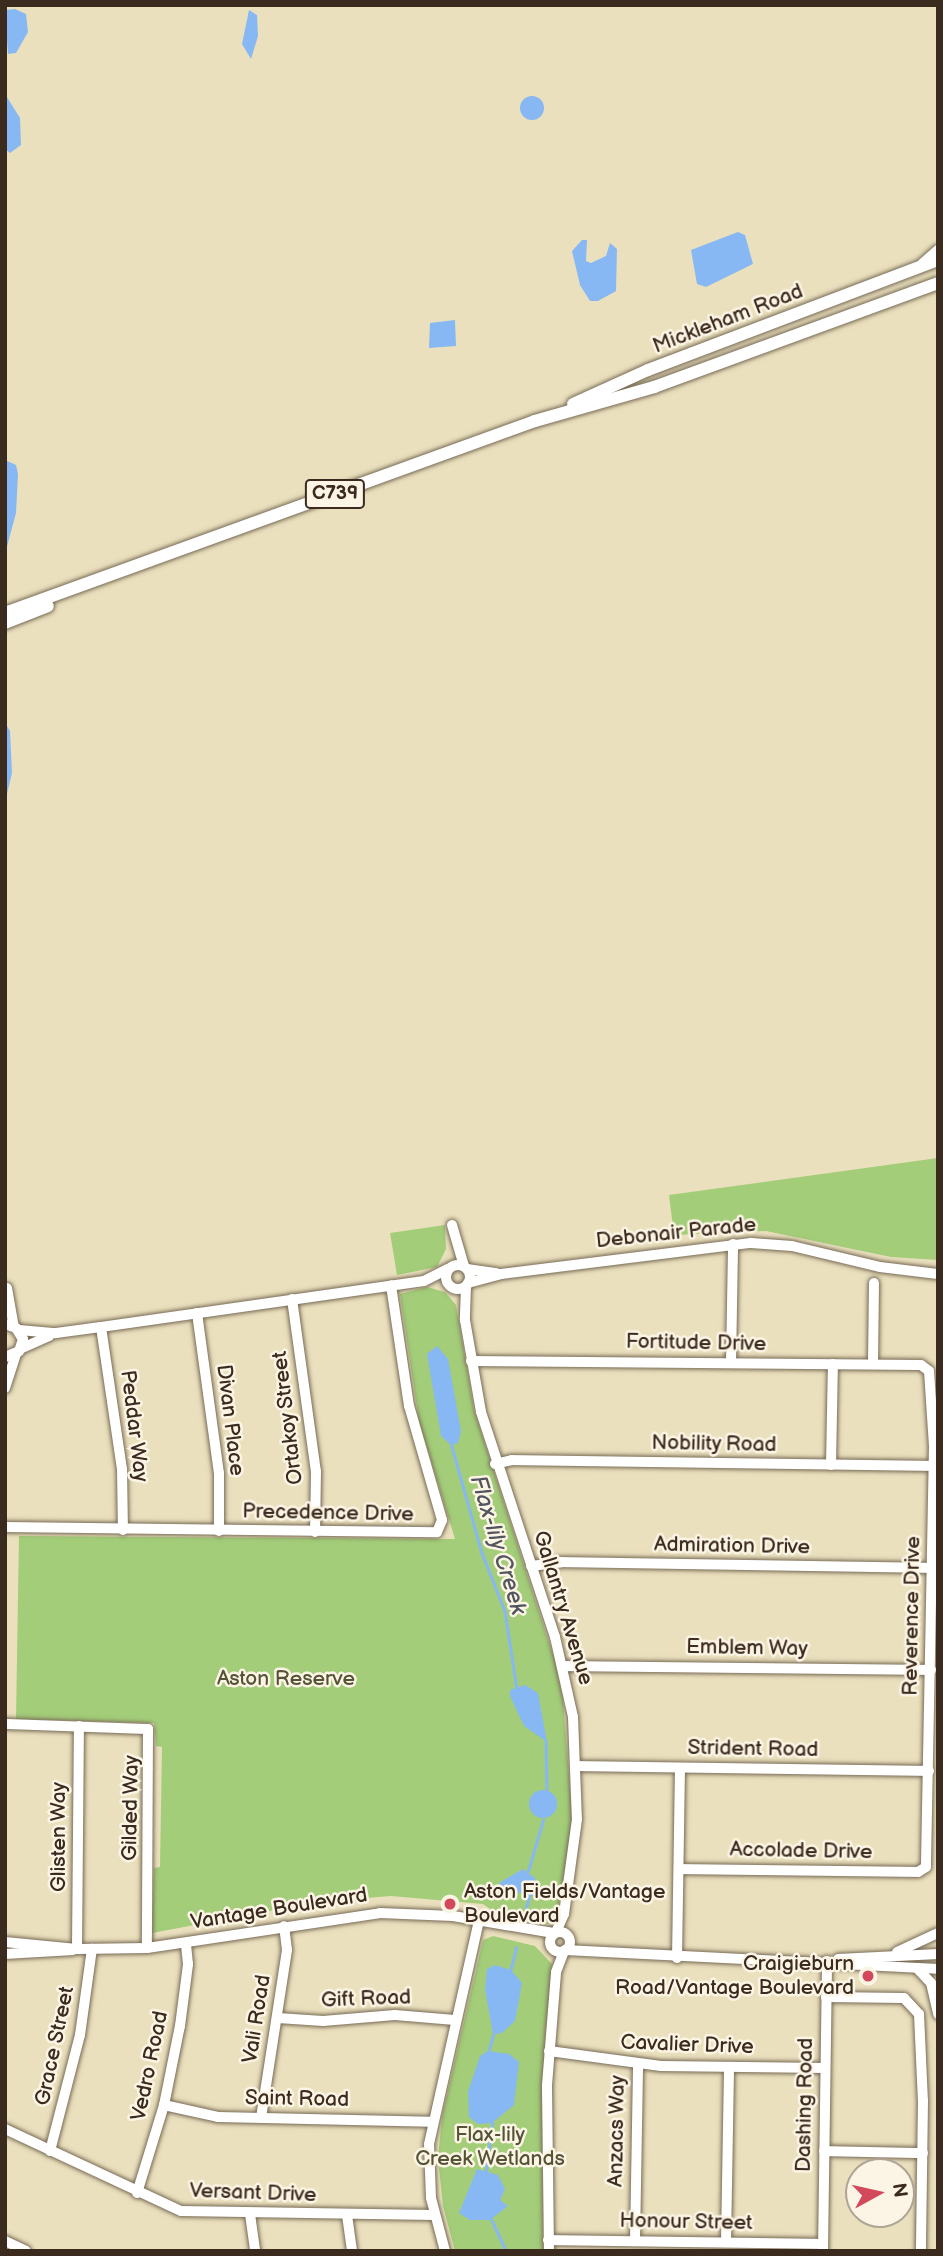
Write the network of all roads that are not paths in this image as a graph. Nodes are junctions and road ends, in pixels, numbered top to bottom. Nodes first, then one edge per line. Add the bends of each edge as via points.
1 (938, 250) edge
2 (938, 260) edge
3 (917, 268) junction
4 (938, 283) edge
5 (535, 421) junction
6 (135, 567) junction
7 (5, 613) edge
8 (5, 623) edge
9 (733, 1244) junction
10 (449, 1268) junction
11 (465, 1268) junction
12 (500, 1274) junction
13 (938, 1274) edge
14 (424, 1281) junction
15 (874, 1283) dead end
16 (467, 1284) junction
17 (391, 1285) junction
18 (451, 1286) junction
19 (5, 1293) edge
20 (292, 1299) junction
21 (197, 1313) junction
22 (465, 1320) junction
23 (13, 1327) edge
24 (101, 1327) junction
25 (56, 1333) junction
26 (19, 1351) junction
27 (5, 1357) edge
28 (471, 1361) junction
29 (731, 1363) junction
30 (833, 1364) junction
31 (873, 1364) junction
32 (921, 1365) joint
33 (5, 1388) edge
34 (495, 1464) junction
35 (831, 1465) junction
36 (933, 1466) junction
37 (5, 1527) edge
38 (123, 1530) junction
39 (219, 1531) junction
40 (315, 1532) junction
41 (531, 1566) junction
42 (932, 1568) junction
43 (563, 1666) junction
44 (930, 1670) junction
45 (5, 1724) edge
46 (79, 1726) junction
47 (577, 1766) junction
48 (680, 1768) junction
49 (929, 1771) junction
50 (679, 1869) junction
51 (922, 1871) joint
52 (479, 1920) junction
53 (284, 1926) junction
54 (528, 1932) junction
55 (938, 1933) edge
56 (561, 1934) junction
57 (5, 1942) edge
58 (186, 1944) junction
59 (147, 1948) junction
60 (77, 1949) junction
61 (92, 1949) junction
62 (558, 1949) junction
63 (589, 1949) junction
64 (5, 1954) edge
65 (893, 1954) junction
66 (938, 1954) edge
67 (677, 1958) junction
68 (827, 1961) junction
69 (916, 1968) junction
70 (938, 1969) edge
71 (826, 1997) junction
72 (938, 2014) edge
73 (278, 2018) junction
74 (455, 2020) junction
75 (549, 2051) junction
76 (638, 2064) junction
77 (729, 2067) junction
78 (825, 2068) junction
79 (164, 2105) junction
80 (261, 2118) junction
81 (431, 2122) junction
82 (5, 2129) edge
83 (50, 2151) junction
84 (824, 2151) junction
85 (923, 2153) junction
86 (137, 2193) junction
87 (250, 2214) junction
88 (347, 2215) junction
89 (434, 2215) junction
90 (5, 2241) edge
91 (635, 2241) junction
92 (726, 2242) junction
93 (549, 2245) edge
94 (823, 2247) edge
95 (19, 2249) edge
96 (255, 2251) edge
97 (352, 2251) edge
98 (445, 2251) edge
99 (921, 2251) edge

1 - 3 street
2 - 3 main road, Mickleham Road / C739
3 - 5 main road, Mickleham Road / C739 via 648,370
4 - 5 main road, Mickleham Road / C739 via 654,387
5 - 6 main road, Mickleham Road / C739
6 - 7 main road, Mickleham Road / C739
6 - 8 main road, Mickleham Road / C739
9 - 12 street, Debonair Parade
9 - 13 street, Debonair Parade via 792,1246 880,1267
9 - 29 street
10 - 11 street, Debonair Parade
10 - 11 street via 452,1229
10 - 14 street
10 - 18 street
11 - 12 street, Debonair Parade
11 - 16 street, Gallantry Avenue
12 - 16 street, Debonair Parade
14 - 17 street
14 - 18 street
15 - 31 street
16 - 18 street, Debonair Parade
16 - 22 street, Gallantry Avenue
17 - 20 street
17 - 40 street, Precedence Drive via 409,1406 442,1526 427,1534
18 - 22 street, Gallantry Avenue
19 - 23 street via 7,1288
20 - 21 street
20 - 40 street, Ortakoy Street via 316,1471
21 - 24 street
21 - 39 street, Divan Place via 219,1473
22 - 28 street, Gallantry Avenue
23 - 25 street
23 - 26 street
24 - 25 street
24 - 38 street, Peddar Way via 122,1469
25 - 26 street
26 - 27 street
26 - 33 street
28 - 29 street, Fortitude Drive
28 - 34 street, Gallantry Avenue
29 - 30 street, Fortitude Drive
30 - 31 street, Fortitude Drive
30 - 35 street
31 - 32 street, Fortitude Drive
32 - 36 street, Reverence Drive via 930,1375
34 - 35 street, Nobility Road via 512,1460
34 - 41 street, Gallantry Avenue
35 - 36 street, Nobility Road
36 - 42 street, Reverence Drive
37 - 38 street, Precedence Drive
38 - 39 street, Precedence Drive
39 - 40 street, Precedence Drive
41 - 42 street, Admiration Drive via 562,1562
41 - 43 street, Gallantry Avenue
42 - 44 street, Reverence Drive
43 - 44 street, Emblem Way
43 - 47 street, Gallantry Avenue
44 - 49 street, Reverence Drive
45 - 46 street, Gilded Way
46 - 59 street, Gilded Way via 140,1726 151,1734
46 - 60 street, Glisten Way
47 - 48 street, Strident Road
47 - 56 street, Gallantry Avenue via 576,1831
48 - 49 street, Strident Road
48 - 50 street
49 - 51 street, Reverence Drive via 928,1861
50 - 51 street, Accolade Drive
50 - 67 street
52 - 53 street, Vantage Boulevard via 380,1913
52 - 54 street, Vantage Boulevard
52 - 74 street
53 - 58 street, Vantage Boulevard
53 - 73 street, Vali Road via 287,1950
54 - 56 street, Vantage Boulevard
54 - 62 street, Vantage Boulevard
55 - 65 street
56 - 62 street
56 - 62 street
56 - 63 street, Vantage Boulevard
57 - 60 street, Vantage Boulevard
58 - 59 street, Vantage Boulevard
58 - 79 street, Vedro Road via 188,1972
59 - 61 street, Vantage Boulevard
60 - 61 street, Vantage Boulevard
60 - 64 street, Vantage Boulevard via 38,1956
61 - 83 street, Grace Street via 80,2035
62 - 63 street, Vantage Boulevard
62 - 75 street
63 - 67 street, Vantage Boulevard
65 - 66 street, Vantage Boulevard
65 - 68 street, Vantage Boulevard
67 - 68 street, Vantage Boulevard
68 - 69 street, Vantage Boulevard
68 - 71 street, Dashing Road
69 - 70 street, Vantage Boulevard
69 - 72 street via 931,1983
71 - 78 street, Dashing Road
71 - 85 street via 897,1997 916,2007
73 - 74 street, Gift Road via 323,2021 395,2015
73 - 80 street, Vali Road
74 - 81 street
75 - 76 street, Cavalier Drive
75 - 93 street
76 - 77 street, Cavalier Drive
76 - 91 street, Anzacs Way
77 - 78 street, Cavalier Drive
77 - 92 street
78 - 84 street, Dashing Road
79 - 80 street, Saint Road via 208,2116
79 - 86 street, Vedro Road
80 - 81 street, Saint Road
81 - 89 street via 428,2164
82 - 83 street, Versant Drive
83 - 86 street, Versant Drive
84 - 85 street
84 - 94 street, Dashing Road
85 - 99 street
86 - 87 street, Versant Drive via 181,2211
87 - 88 street, Versant Drive
87 - 96 street
88 - 89 street, Versant Drive
88 - 97 street
89 - 98 street
90 - 95 street
91 - 92 street, Honour Street
91 - 93 street, Honour Street
92 - 94 street, Honour Street

